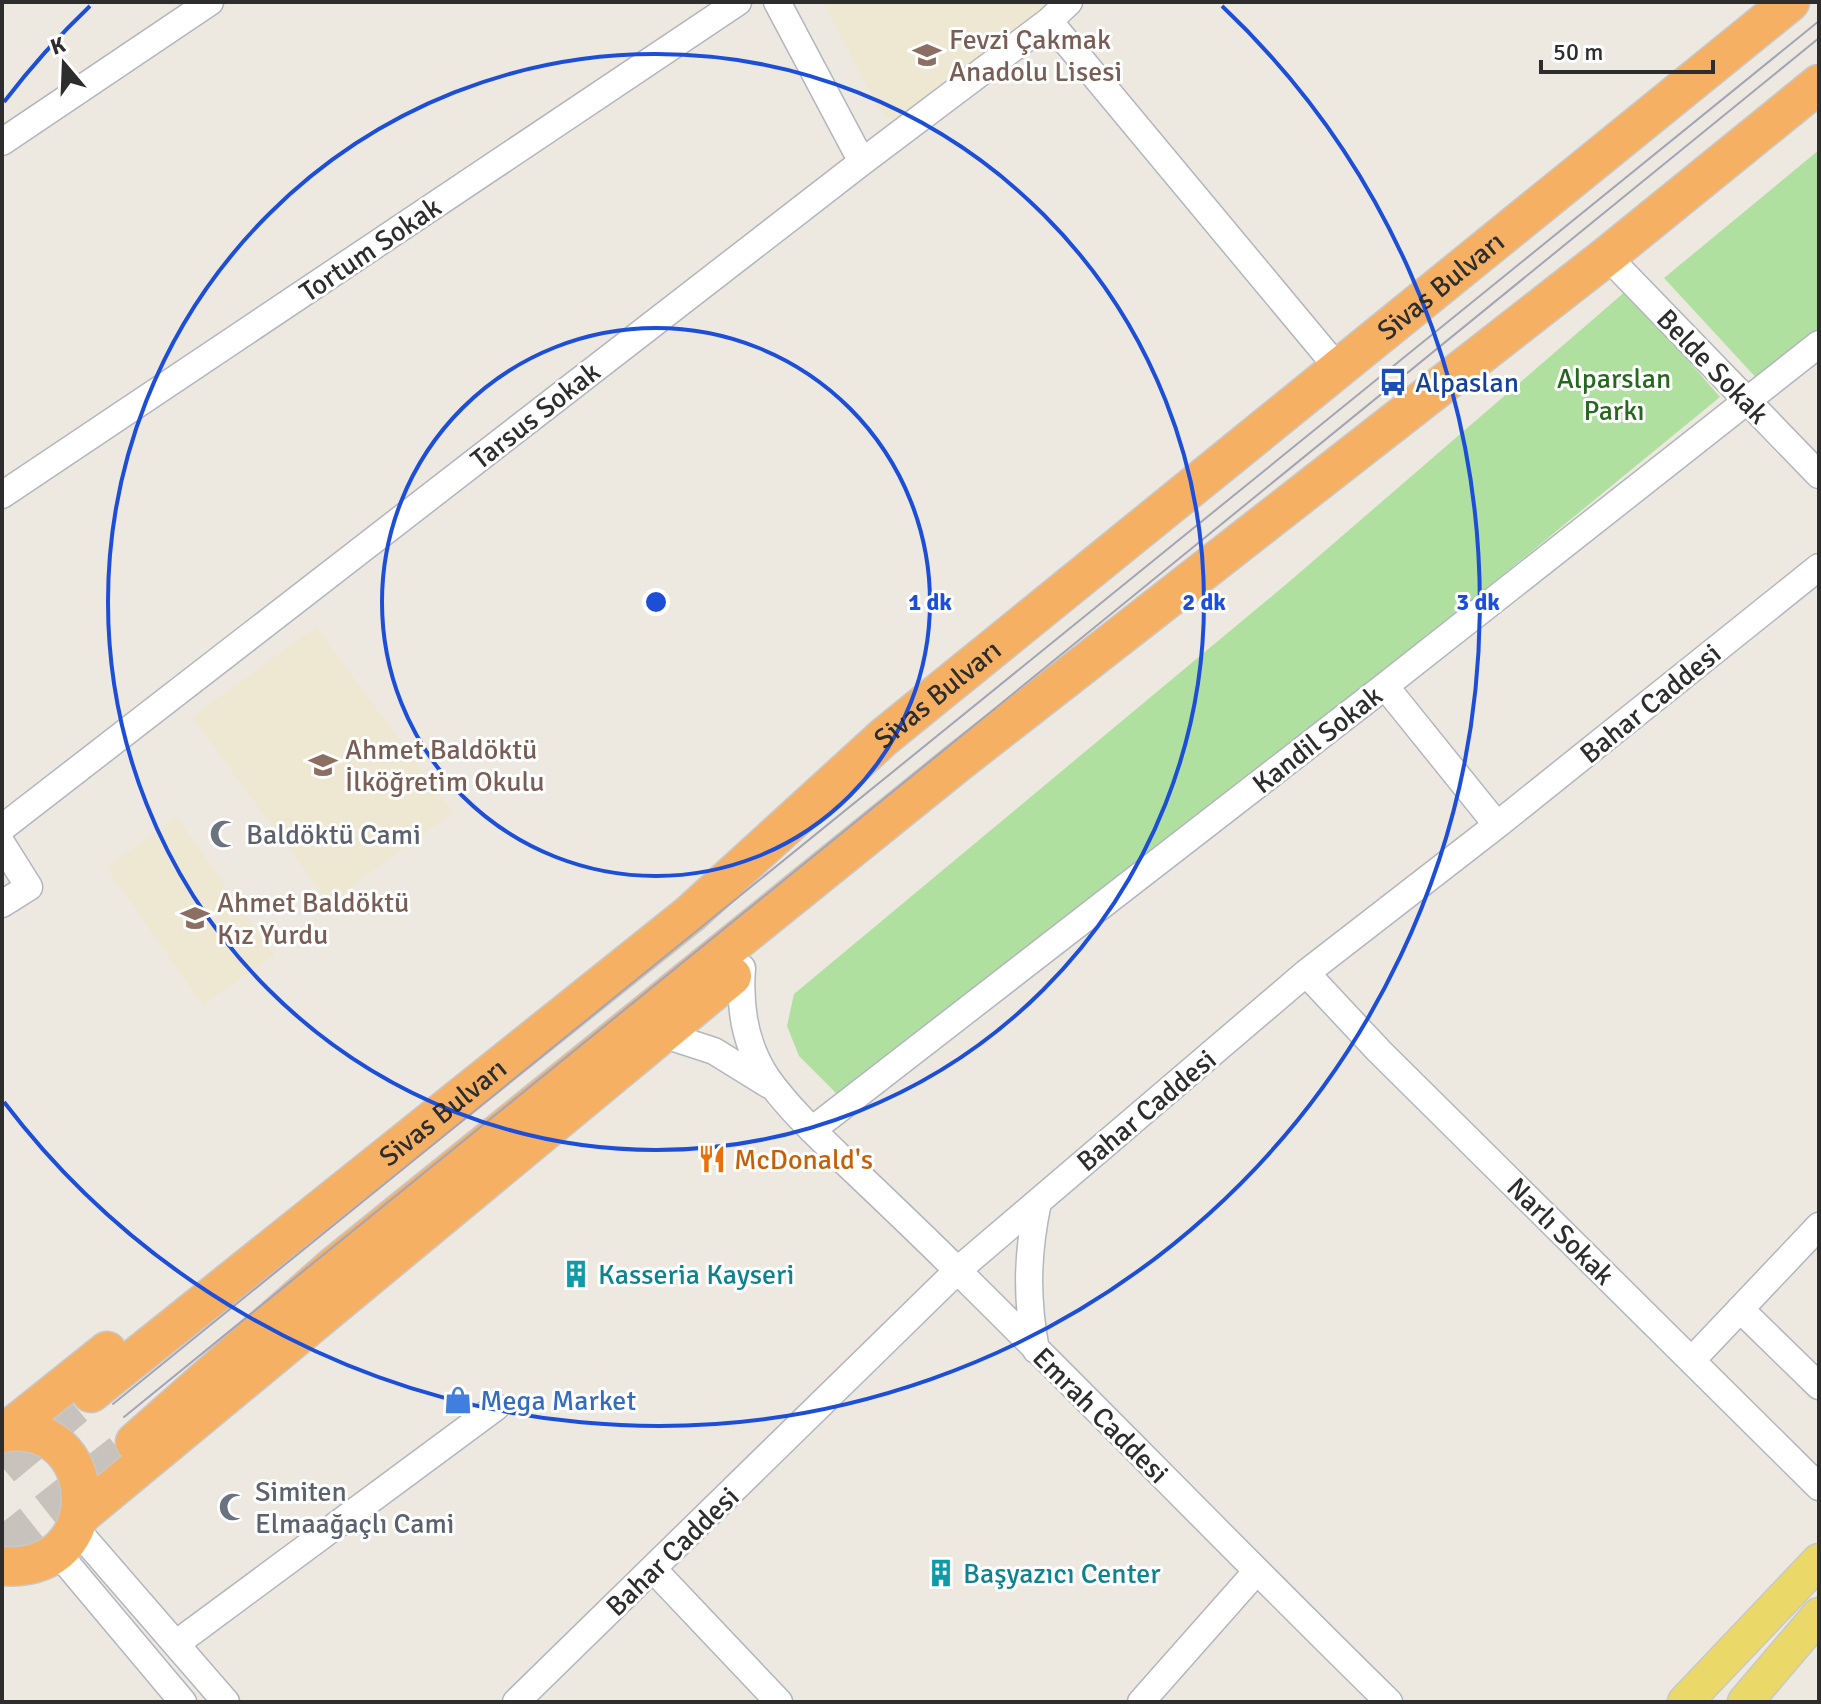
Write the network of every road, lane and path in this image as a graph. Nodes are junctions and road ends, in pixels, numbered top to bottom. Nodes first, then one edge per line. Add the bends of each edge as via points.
1 (210, 2) edge
2 (738, 2) edge
3 (777, 2) edge
4 (1069, 2) edge
5 (1790, 2) edge
6 (1049, 21) junction
7 (1819, 84) edge
8 (2, 142) edge
9 (862, 162) junction
10 (1607, 256) junction
11 (1819, 344) edge
12 (1337, 367) junction
13 (1748, 402) junction
14 (1819, 475) edge
15 (2, 495) edge
16 (1819, 567) edge
17 (1385, 686) junction
18 (884, 737) junction
19 (956, 764) junction
20 (1497, 825) junction
21 (2, 828) edge
22 (2, 844) edge
23 (2, 904) edge
24 (742, 968) junction
25 (1306, 973) junction
26 (665, 1035) junction
27 (776, 1090) junction
28 (812, 1130) junction
29 (1038, 1202) junction
30 (1819, 1226) edge
31 (958, 1270) junction
32 (1740, 1309) junction
33 (1036, 1350) junction
34 (1692, 1360) junction
35 (1819, 1386) edge
36 (91, 1393) tunnel mouth
37 (496, 1407) dead end
38 (4, 1432) edge
39 (135, 1442) tunnel mouth
40 (1819, 1487) edge
41 (49, 1545) edge
42 (1819, 1561) edge
43 (653, 1569) junction
44 (1256, 1572) junction
45 (2, 1588) edge
46 (1819, 1615) edge
47 (177, 1643) junction
48 (183, 1702) edge
49 (226, 1702) edge
50 (516, 1702) edge
51 (779, 1702) edge
52 (1141, 1702) edge
53 (1389, 1702) edge
54 (1685, 1702) edge
55 (1745, 1702) edge

1 - 8 street
2 - 15 street, Tortum Sokak
3 - 9 street
4 - 6 street, Tarsus Sokak
5 - 12 highway, Sivas Bulvarı
6 - 9 street, Tarsus Sokak
6 - 12 street
7 - 10 highway, Sivas Bulvarı
9 - 21 street, Tarsus Sokak
10 - 13 street, Belde Sokak
10 - 19 highway, Sivas Bulvarı
11 - 13 street, Kandil Sokak
12 - 18 highway, Sivas Bulvarı
13 - 14 street, Belde Sokak
13 - 17 street, Kandil Sokak
16 - 20 street, Bahar Caddesi
17 - 20 street
17 - 28 street, Kandil Sokak
18 - 36 highway, Sivas Bulvarı via 690,914
18 - 38 highway via 673,895
19 - 24 highway
19 - 39 highway, Sivas Bulvarı via 333,1267
20 - 25 street, Bahar Caddesi
22 - 23 street via 29,887
24 - 26 highway
24 - 27 street via 747,1032
25 - 29 street, Bahar Caddesi
25 - 34 street, Narlı Sokak
26 - 27 street via 714,1051
26 - 41 highway
27 - 28 street, Emrah Caddesi
28 - 31 street, Emrah Caddesi
29 - 31 street, Bahar Caddesi
29 - 33 street via 1027,1288
30 - 32 street
31 - 33 street, Emrah Caddesi
31 - 43 street, Bahar Caddesi
32 - 34 street
32 - 35 street
33 - 44 street, Emrah Caddesi
34 - 40 street, Narlı Sokak
37 - 47 street
38 - 41 highway via 49,1440 70,1460 81,1486
41 - 45 highway
41 - 47 street
41 - 48 street
42 - 54 main road
43 - 50 street, Bahar Caddesi
43 - 51 street
44 - 52 street
44 - 53 street, Emrah Caddesi
46 - 55 main road
47 - 49 street

